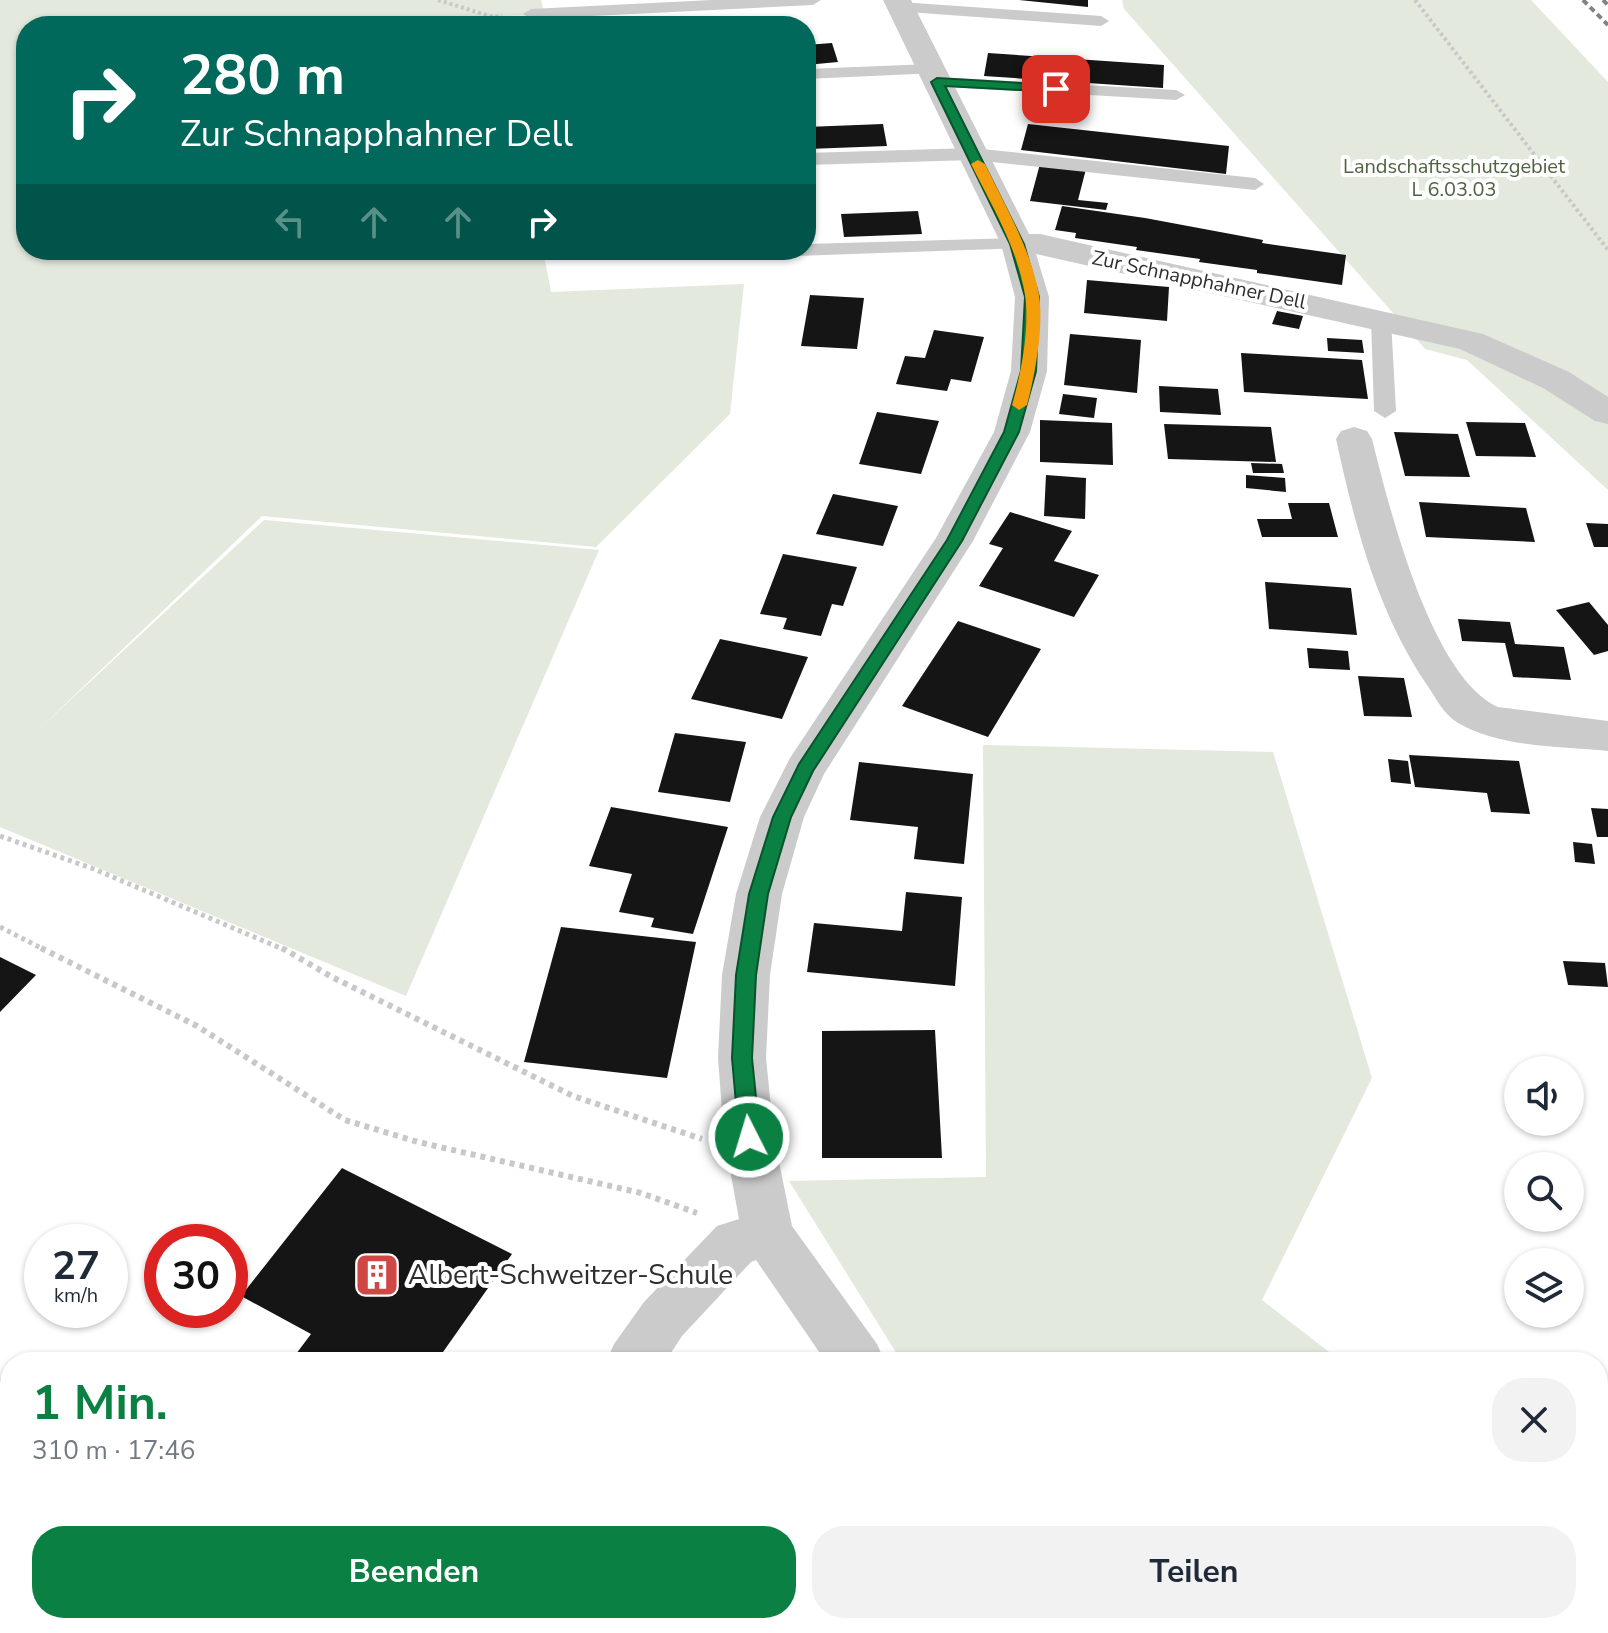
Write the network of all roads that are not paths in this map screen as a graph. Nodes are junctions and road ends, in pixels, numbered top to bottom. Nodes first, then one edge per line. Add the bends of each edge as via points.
1 (813, 0) edge
2 (899, 3) edge
3 (531, 14) road end
4 (1101, 21) dead end
5 (816, 74) edge
6 (934, 75) junction
7 (1176, 95) dead end
8 (973, 154) junction
9 (816, 159) edge
10 (1255, 184) dead end
11 (1017, 244) junction
12 (816, 250) edge
13 (1381, 320) junction
14 (1385, 411) dead end
15 (1608, 413) edge
16 (1354, 439) dead end
17 (1608, 736) edge
18 (752, 1239) junction
19 (640, 1352) edge
20 (849, 1352) edge

1 - 3 lane
2 - 4 lane
2 - 6 street
5 - 6 lane
6 - 7 lane
6 - 8 street
8 - 9 lane
8 - 10 lane
8 - 11 street
11 - 12 lane, Zur Schnapphahner Dell
11 - 13 street, Zur Schnapphahner Dell via 1040,244
11 - 18 street via 1032,297 1029,371 1012,432 954,541 805,769 782,817 759,894 746,975 742,1058 752,1155
13 - 14 lane
13 - 15 street, Zur Schnapphahner Dell via 1471,341 1556,380
16 - 17 street via 1371,516 1403,601 1436,668 1470,712 1509,724
18 - 19 street via 663,1319
18 - 20 street

